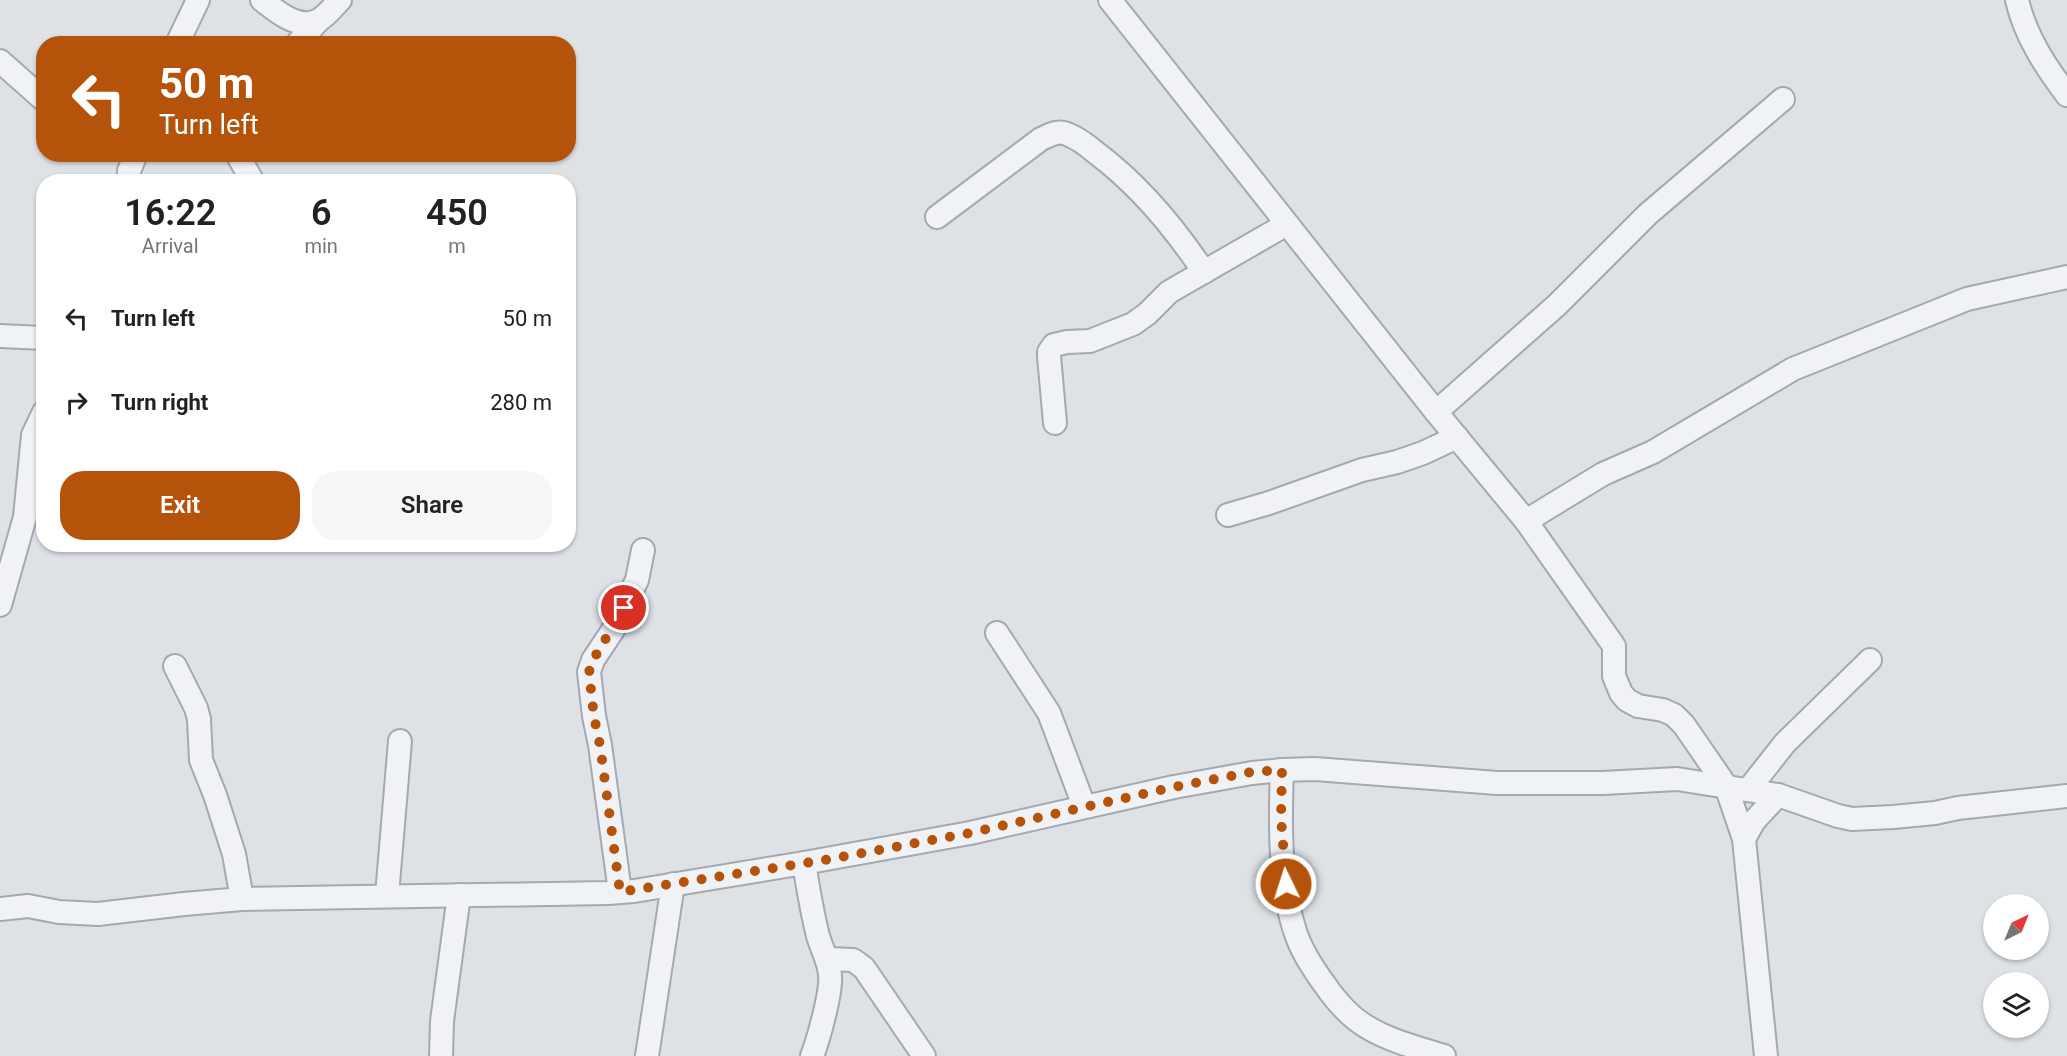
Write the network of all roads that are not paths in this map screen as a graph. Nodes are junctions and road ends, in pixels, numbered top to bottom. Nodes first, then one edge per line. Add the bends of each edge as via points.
1 (198, 0) edge
2 (262, 0) edge
3 (340, 0) edge
4 (1110, 0) edge
5 (2017, 0) edge
6 (318, 21) junction
7 (181, 36) edge
8 (304, 36) edge
9 (0, 61) edge
10 (36, 93) edge
11 (2067, 95) edge
12 (1783, 99) dead end
13 (938, 217) dead end
14 (1287, 224) junction
15 (1204, 272) junction
16 (2067, 277) edge
17 (0, 336) edge
18 (36, 338) edge
19 (1436, 412) junction
20 (1055, 423) dead end
21 (36, 429) edge
22 (1457, 437) junction
23 (1228, 515) dead end
24 (1526, 521) junction
25 (7, 550) edge
26 (643, 550) dead end
27 (0, 605) edge
28 (997, 633) dead end
29 (1870, 660) dead end
30 (175, 666) dead end
31 (400, 741) dead end
32 (1699, 749) junction
33 (1282, 770) junction
34 (1677, 778) junction
35 (1737, 788) junction
36 (1778, 795) junction
37 (2067, 796) edge
38 (1084, 806) junction
39 (1744, 839) junction
40 (804, 863) junction
41 (673, 884) junction
42 (620, 892) junction
43 (459, 894) junction
44 (387, 896) junction
45 (242, 899) junction
46 (0, 909) edge
47 (828, 959) junction
48 (441, 1056) edge
49 (647, 1056) edge
50 (812, 1056) edge
51 (924, 1056) edge
52 (1444, 1056) edge
53 (1766, 1056) edge

1 - 7 street
2 - 6 street via 291,20
3 - 6 street
4 - 14 street
5 - 11 street via 2035,47
6 - 8 street
9 - 10 street
12 - 19 street via 1648,214 1557,305
13 - 15 street via 1041,139 1053,133 1066,133 1107,161 1137,190 1183,240
14 - 15 street
14 - 19 street
15 - 20 street via 1169,292 1133,324 1090,341 1054,345 1049,356
16 - 24 street via 1967,299 1793,369
17 - 18 street
19 - 22 street
21 - 25 street via 25,517
22 - 23 street via 1397,462
22 - 24 street
24 - 32 street via 1614,646 1614,676 1621,693 1638,706 1674,715
25 - 27 street
26 - 42 street via 633,589 589,672
28 - 38 street via 1049,714
29 - 35 street
30 - 45 street via 196,708 201,760 234,854
31 - 44 street
32 - 34 street via 1688,770
32 - 35 street
33 - 34 street via 1497,783
33 - 38 street
33 - 52 street via 1287,896 1297,936 1317,974 1347,1012 1367,1027
34 - 35 street
35 - 36 street
35 - 39 street
36 - 37 street via 1852,819 1893,818
36 - 39 street via 1754,821
38 - 40 street via 970,833
39 - 53 street
40 - 41 street
40 - 47 street via 819,938
41 - 42 street
41 - 49 street
42 - 43 street
43 - 44 street
43 - 48 street
44 - 45 street
45 - 46 street via 98,914 28,906
47 - 50 street via 829,992
47 - 51 street via 853,960 864,968

